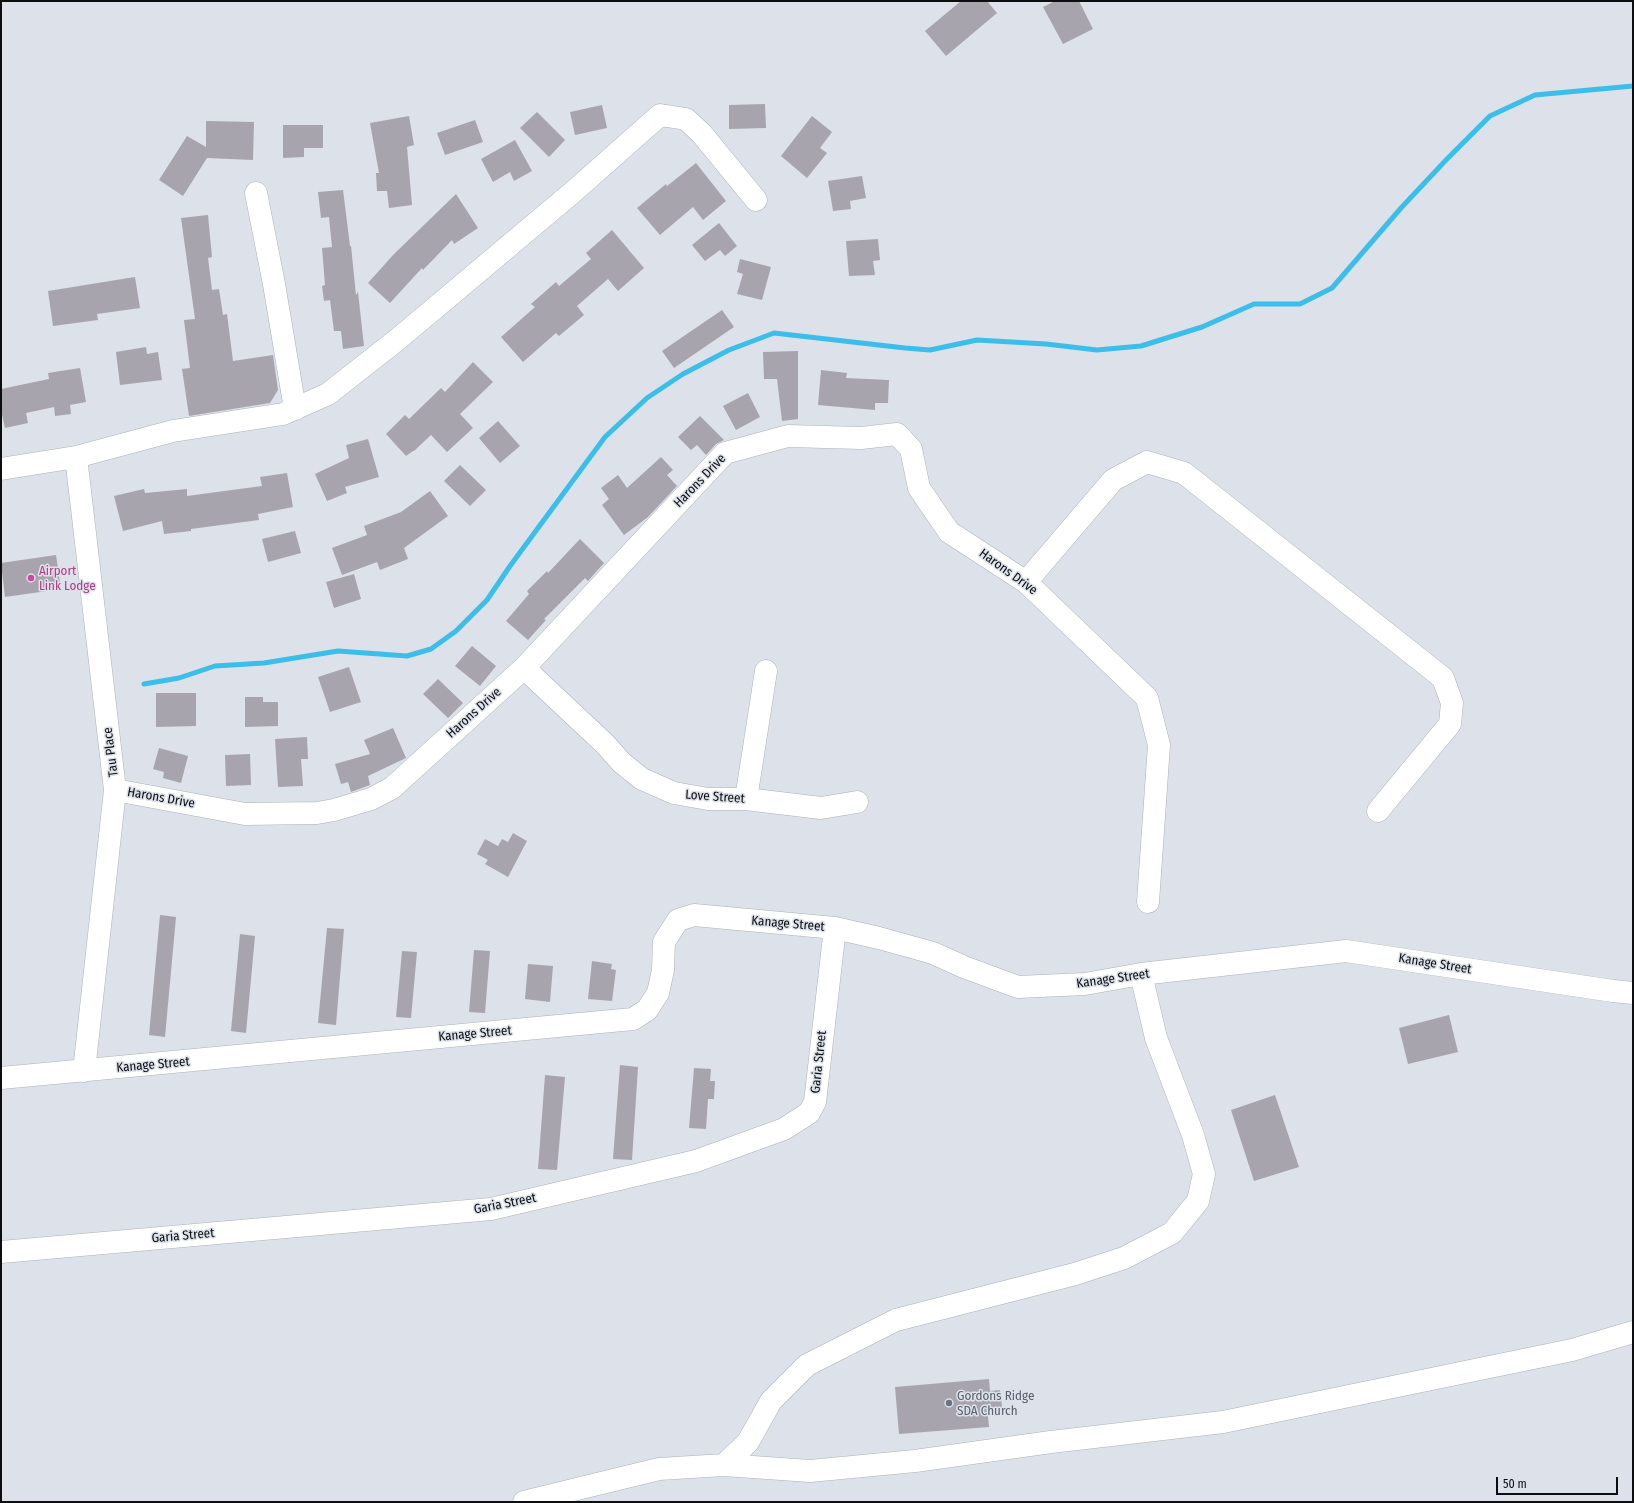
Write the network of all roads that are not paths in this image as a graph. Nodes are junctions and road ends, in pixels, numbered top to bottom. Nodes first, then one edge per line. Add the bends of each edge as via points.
1 (256, 193) dead end
2 (756, 200) dead end
3 (296, 409) junction
4 (76, 457) junction
5 (1, 469) edge
6 (1026, 582) junction
7 (524, 668) junction
8 (766, 671) dead end
9 (115, 790) junction
10 (746, 799) junction
11 (858, 802) dead end
12 (1378, 812) dead end
13 (1148, 902) dead end
14 (835, 928) junction
15 (1141, 974) junction
16 (1633, 993) edge
17 (84, 1071) junction
18 (1, 1078) edge
19 (1, 1252) edge
20 (1633, 1332) edge
21 (724, 1465) junction
22 (524, 1502) edge

1 - 3 street
2 - 3 street via 692,124 686,120 660,115 398,339 328,394
3 - 4 street via 283,414 173,431
4 - 5 street
4 - 9 street, Tau Place
6 - 7 street, Harons Drive via 950,532 919,488 911,449 897,434 861,438 788,436 725,453
6 - 12 street via 1113,480 1147,462 1184,473 1443,678 1452,703 1450,724
6 - 13 street, Harons Drive via 1147,698 1159,745
7 - 9 street, Harons Drive via 392,788 371,799 317,813 245,814
7 - 10 street, Love Street via 622,763 642,779 674,794 708,799
8 - 10 street
9 - 17 street, Tau Place
10 - 11 street, Love Street via 821,808
14 - 15 street, Kanage Street via 933,954 1018,987 1085,984
14 - 17 street, Kanage Street via 694,915 678,920 664,942 663,970 658,993 647,1010 633,1019
14 - 19 street, Garia Street via 815,1102 809,1113 784,1129 696,1161 491,1209
15 - 16 street, Kanage Street via 1346,951
15 - 21 street via 1156,1038 1193,1135 1204,1174 1198,1201 1172,1233 1124,1258 1075,1274 896,1320 807,1365 771,1401 748,1442
17 - 18 street, Kanage Street
20 - 21 street via 1572,1350 1223,1422 810,1471
21 - 22 street via 659,1469

